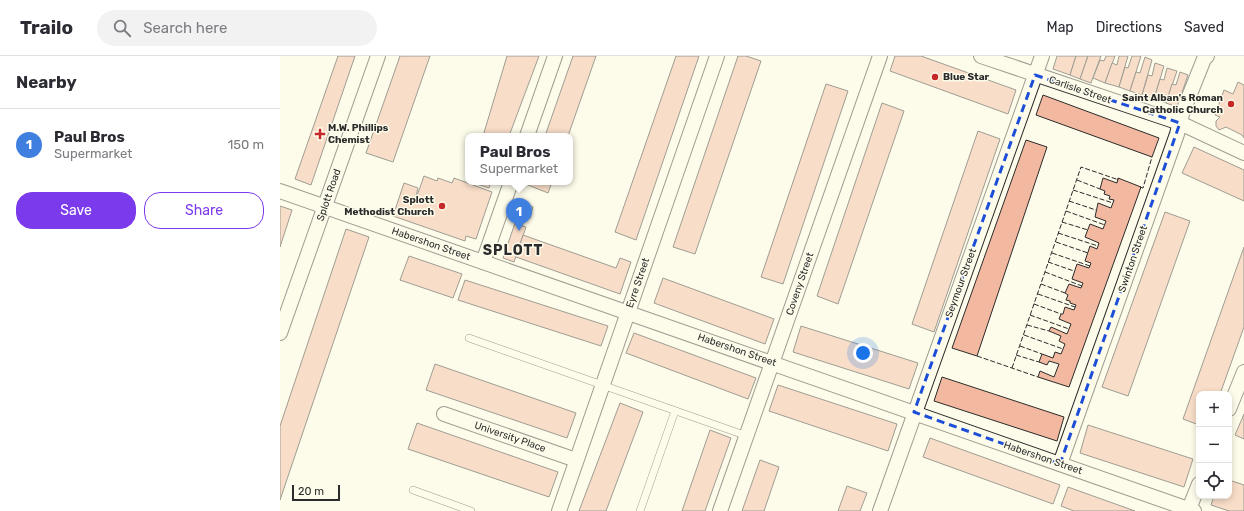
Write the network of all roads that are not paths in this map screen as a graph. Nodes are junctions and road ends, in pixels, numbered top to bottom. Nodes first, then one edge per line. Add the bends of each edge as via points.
1 (378, 56) edge
2 (555, 56) edge
3 (717, 56) edge
4 (880, 56) edge
5 (981, 56) edge
6 (1042, 56) edge
7 (1207, 56) edge
8 (1035, 75) junction
9 (1180, 123) junction
10 (528, 133) edge
11 (1244, 154) edge
12 (510, 185) edge
13 (280, 191) edge
14 (325, 207) junction
15 (483, 262) junction
16 (628, 312) junction
17 (280, 333) edge
18 (469, 338) dead end
19 (773, 363) junction
20 (1244, 372) edge
21 (602, 385) junction
22 (1232, 402) edge
23 (675, 411) junction
24 (914, 412) junction
25 (444, 414) dead end
26 (747, 436) junction
27 (576, 460) junction
28 (1060, 464) junction
29 (413, 490) dead end
30 (1196, 495) edge
31 (1192, 510) edge
32 (472, 511) edge
33 (559, 511) edge
34 (640, 511) edge
35 (720, 511) edge
36 (880, 511) edge

1 - 14 street, Splott Road
2 - 10 street
3 - 16 street, Eyre Street
4 - 19 street, Coveny Street
5 - 8 street, Carlisle Street
6 - 8 street, Seymour Street
7 - 9 street, Swinton Street
8 - 9 street, Carlisle Street
8 - 24 street, Seymour Street
9 - 11 street, Carlisle Street
9 - 28 street, Swinton Street
12 - 15 street
13 - 14 street, Habershon Street
14 - 15 street, Habershon Street
14 - 17 street, Splott Road
15 - 16 street, Habershon Street
16 - 19 street, Habershon Street
16 - 21 street, Eyre Street
18 - 21 lane
19 - 24 street, Habershon Street
19 - 26 street, Coveny Street
20 - 22 street
21 - 23 lane
21 - 27 street, Eyre Street
23 - 26 lane
23 - 34 lane
24 - 28 street, Habershon Street
24 - 36 street, Seymour Street
25 - 27 street, University Place
26 - 35 street, Coveny Street
27 - 33 street, Eyre Street
28 - 31 street, Habershon Street
29 - 32 lane
30 - 31 street

